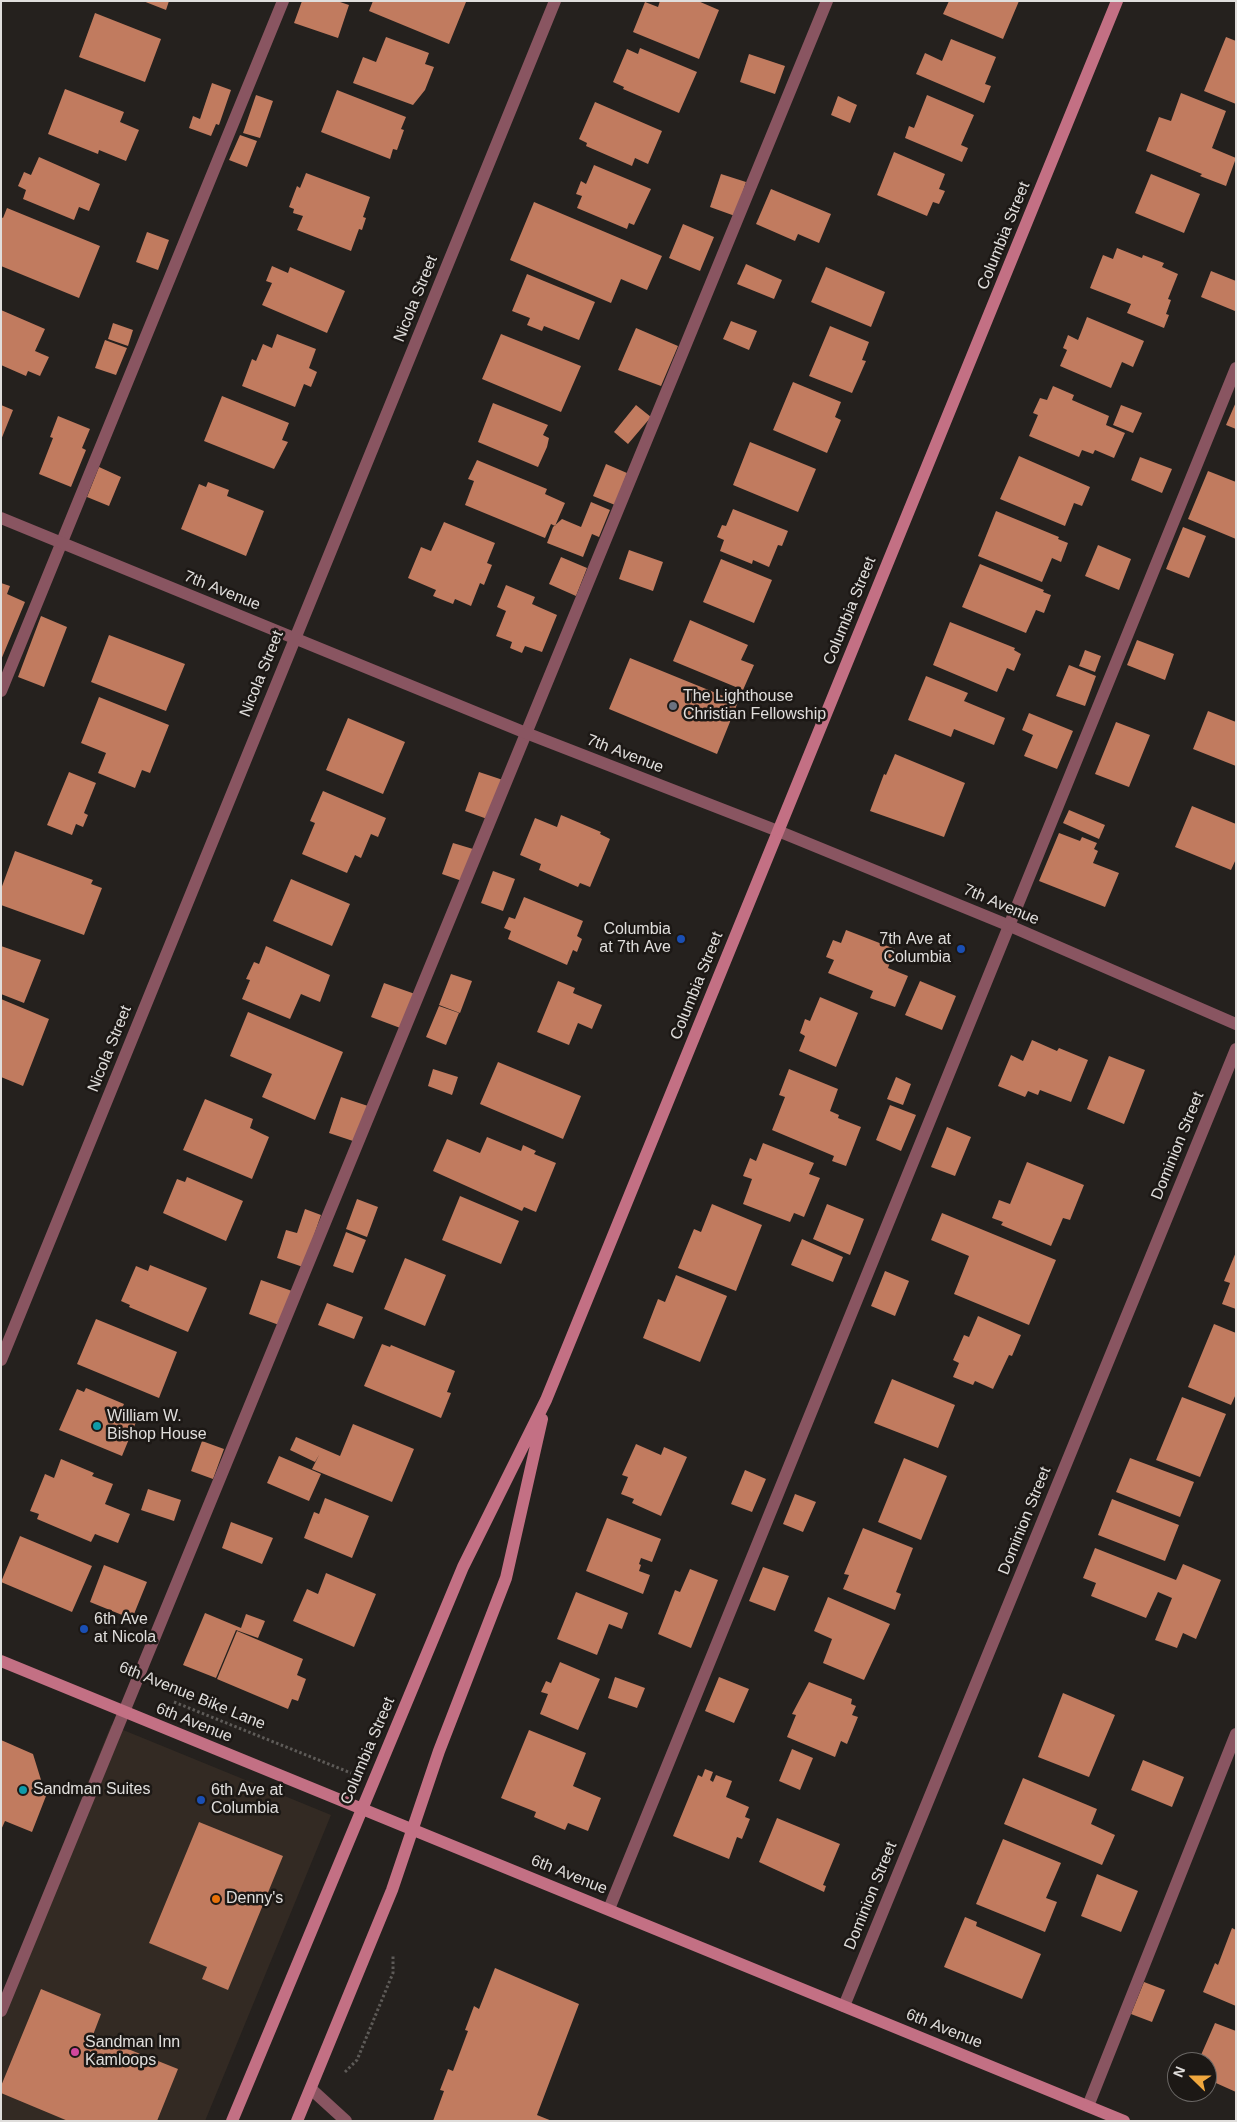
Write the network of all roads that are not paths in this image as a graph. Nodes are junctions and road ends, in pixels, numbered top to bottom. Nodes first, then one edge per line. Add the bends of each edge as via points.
1 (283, 1) edge
2 (555, 1) edge
3 (827, 1) edge
4 (1117, 1) edge
5 (1236, 368) edge
6 (1, 518) edge
7 (62, 543) junction
8 (294, 638) junction
9 (1, 691) edge
10 (526, 733) junction
11 (778, 831) junction
12 (1010, 926) junction
13 (1236, 1024) edge
14 (1236, 1049) edge
15 (1, 1360) edge
16 (546, 1400) junction
17 (1, 1661) edge
18 (124, 1712) junction
19 (1236, 1734) edge
20 (361, 1807) junction
21 (412, 1829) junction
22 (609, 1909) junction
23 (844, 2006) junction
24 (1, 2011) edge
25 (311, 2089) junction
26 (1088, 2106) junction
27 (232, 2121) edge
28 (297, 2121) edge
29 (346, 2121) edge
30 (1124, 2121) edge

1 - 7 street
2 - 8 street, Nicola Street
3 - 10 street
4 - 11 main road, Columbia Street
5 - 12 street
6 - 7 street, 7th Avenue
7 - 8 street, 7th Avenue
7 - 9 street
8 - 10 street, 7th Avenue
8 - 15 street, Nicola Street
10 - 11 street, 7th Avenue
10 - 18 street
11 - 12 street, 7th Avenue
11 - 16 main road, Columbia Street
12 - 13 street, 7th Avenue
12 - 22 street
14 - 23 street, Dominion Street
16 - 20 main road, Columbia Street via 463,1567
16 - 21 main road, Columbia Street via 506,1578
17 - 18 main road, 6th Avenue
18 - 20 main road, 6th Avenue
18 - 24 street
19 - 26 street
20 - 21 main road, 6th Avenue
20 - 27 main road, Columbia Street
21 - 22 main road, 6th Avenue
21 - 25 main road, Columbia Street via 392,1890
22 - 23 main road, 6th Avenue
23 - 26 main road, 6th Avenue
25 - 28 main road, Columbia Street
25 - 29 street
26 - 30 main road, 6th Avenue

